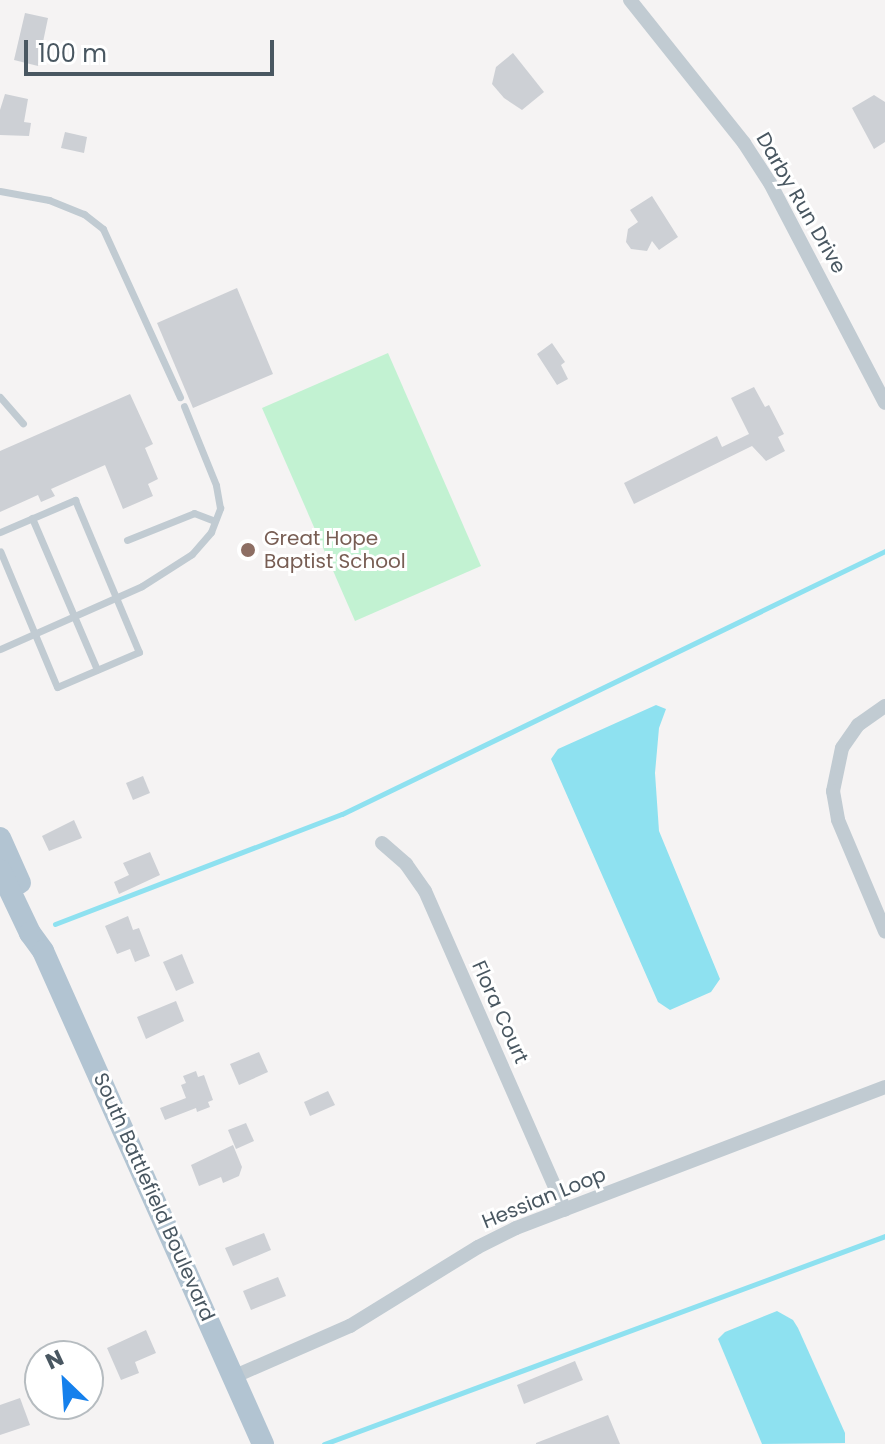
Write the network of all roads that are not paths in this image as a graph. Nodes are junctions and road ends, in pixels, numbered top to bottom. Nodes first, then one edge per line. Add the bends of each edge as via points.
1 (630, 0) edge
2 (0, 191) edge
3 (0, 397) edge
4 (180, 397) dead end
5 (885, 403) edge
6 (184, 406) dead end
7 (23, 423) dead end
8 (32, 518) junction
9 (215, 521) junction
10 (0, 532) edge
11 (127, 540) dead end
12 (0, 551) edge
13 (116, 597) junction
14 (75, 616) junction
15 (35, 634) junction
16 (0, 649) edge
17 (97, 670) junction
18 (885, 706) edge
19 (0, 838) edge
20 (382, 843) dead end
21 (0, 870) edge
22 (885, 931) edge
23 (43, 951) junction
24 (885, 1087) edge
25 (565, 1210) junction
26 (233, 1377) junction
27 (263, 1444) edge

1 - 5 street, Darby Run Drive via 770,183
2 - 4 lane via 49,200 84,214 103,229
3 - 7 lane
6 - 9 lane via 216,485 220,508
8 - 10 lane
8 - 13 lane via 75,500
8 - 14 lane
9 - 11 lane via 194,513
9 - 13 lane via 192,554
12 - 15 lane
13 - 14 lane
13 - 17 lane via 139,652
14 - 15 lane
14 - 17 lane
15 - 16 lane
15 - 17 lane via 57,687
18 - 22 street via 858,725 842,748 833,791 838,820
19 - 23 main road, South Battlefield Boulevard via 41,926
20 - 25 street, Flora Court via 425,891
21 - 23 main road, South Battlefield Boulevard
23 - 26 main road, South Battlefield Boulevard
24 - 25 street, Hessian Loop
25 - 26 street, Hessian Loop via 478,1247 350,1326
26 - 27 main road, South Battlefield Boulevard

